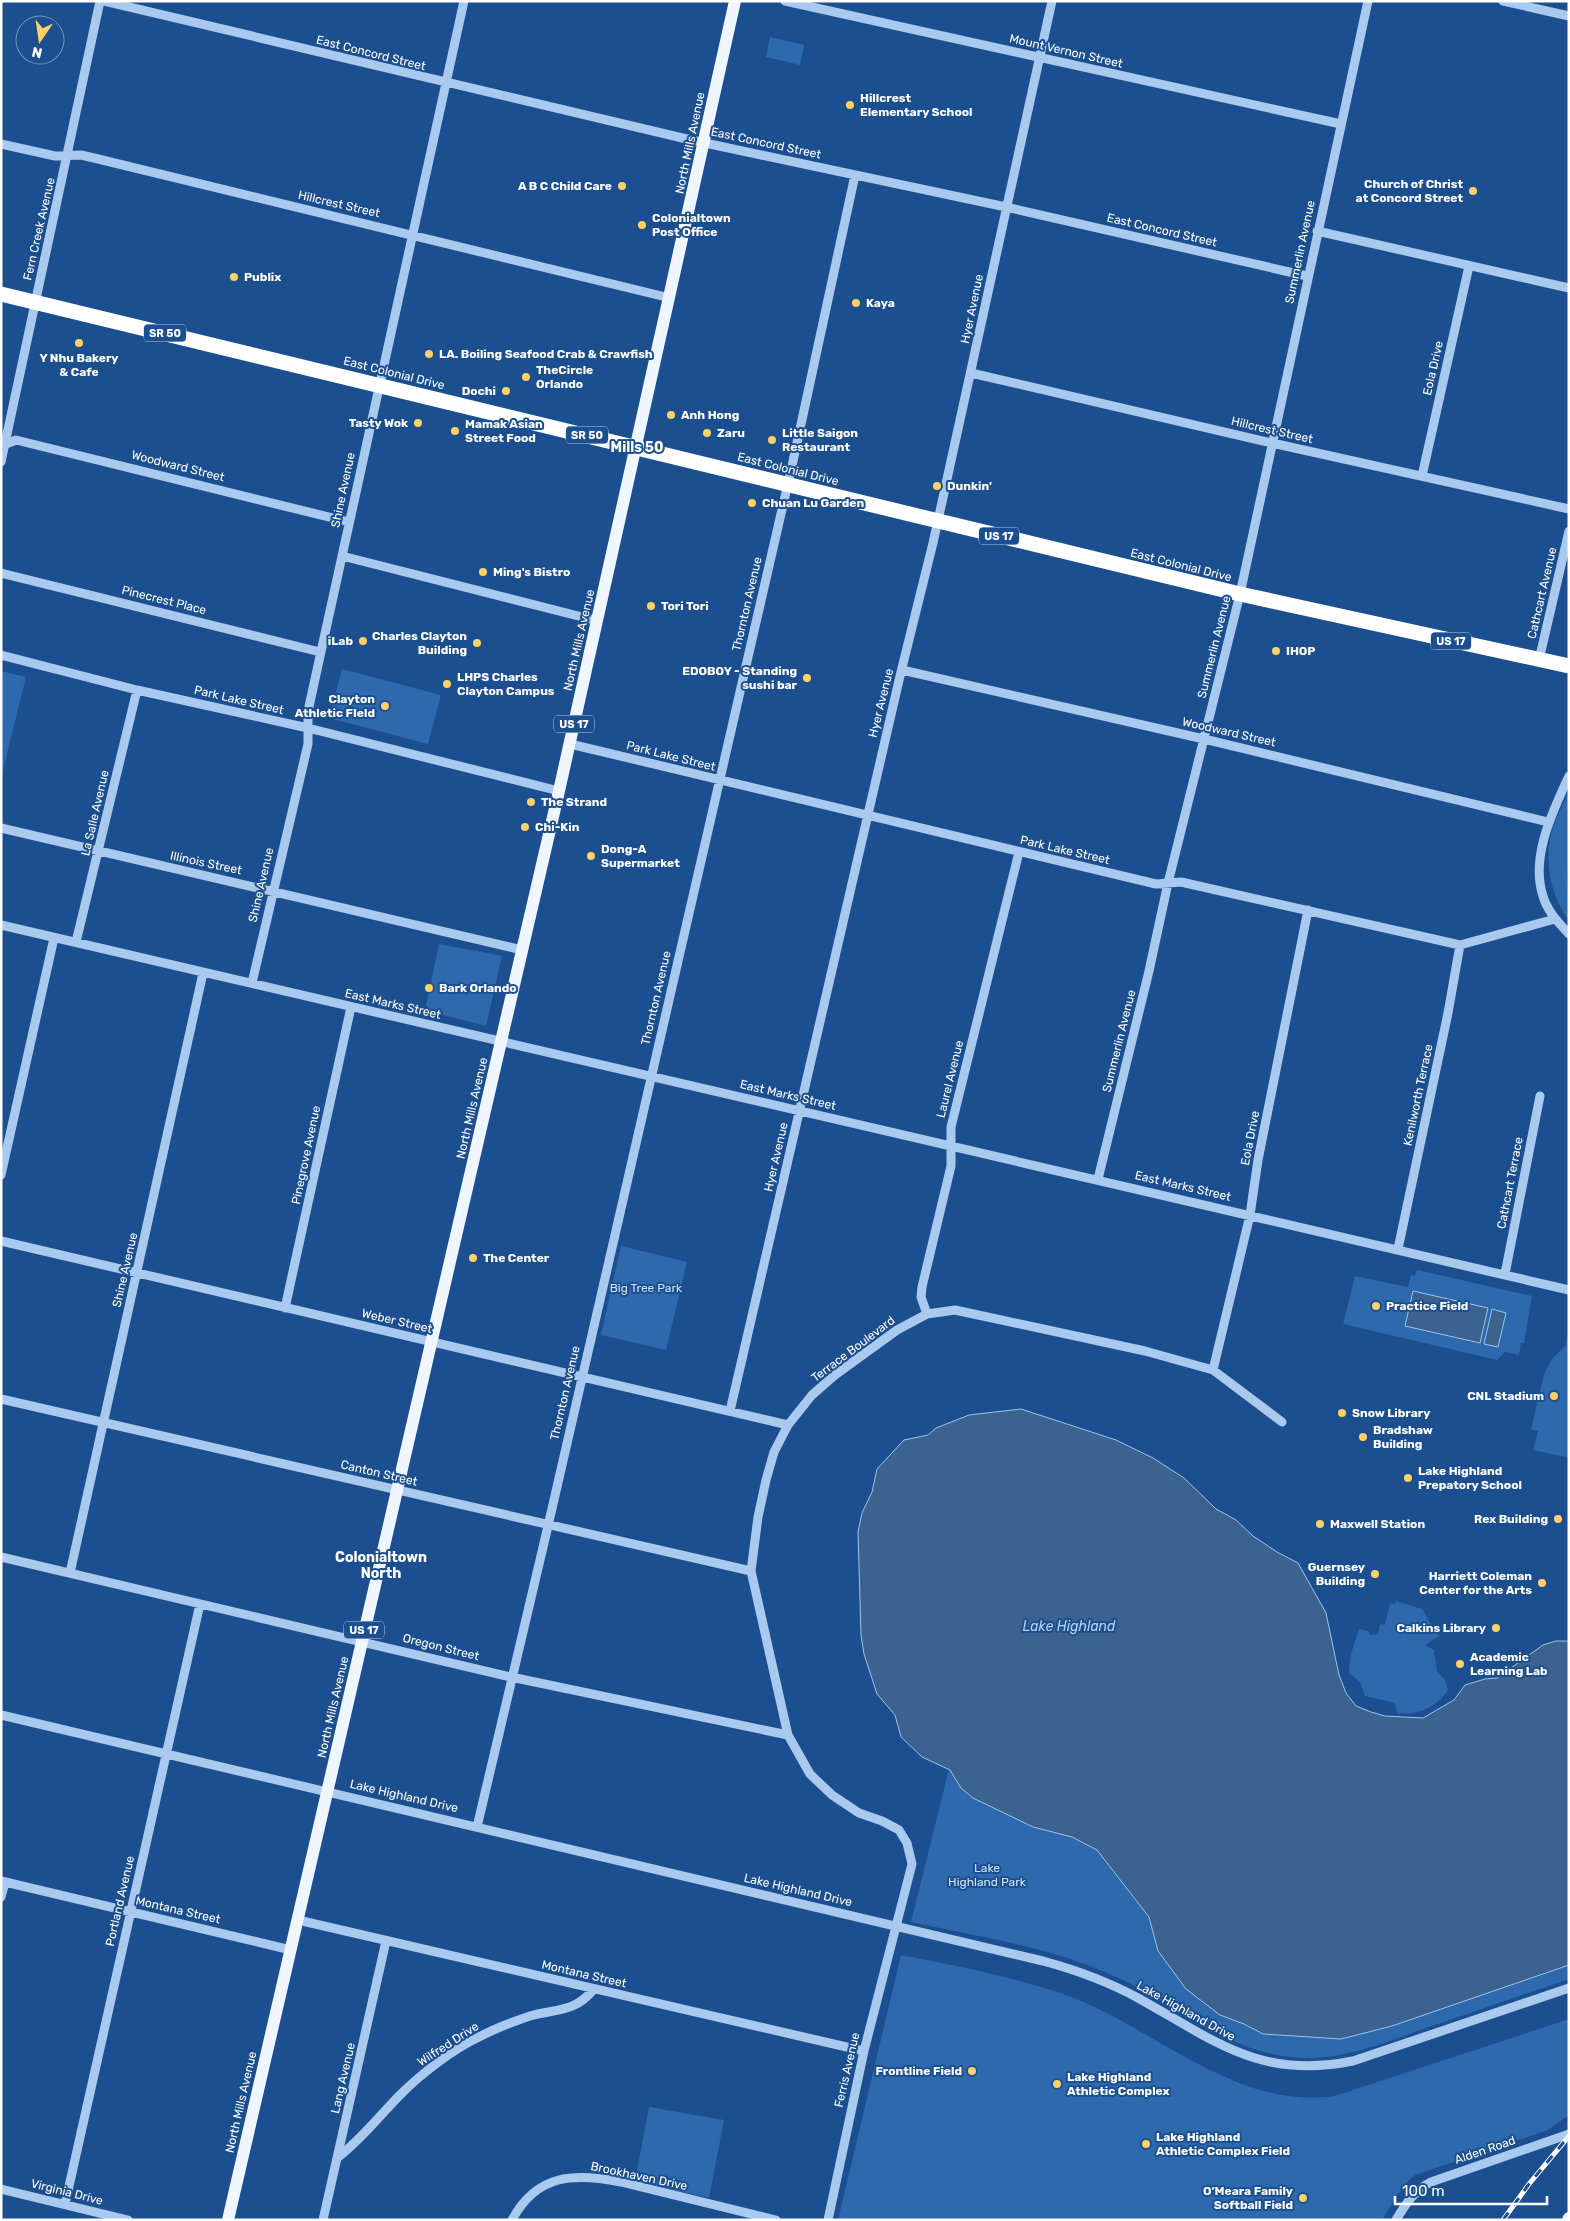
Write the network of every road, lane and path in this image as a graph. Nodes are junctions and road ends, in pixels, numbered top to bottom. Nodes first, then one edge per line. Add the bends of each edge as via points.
1 (100, 1) edge
2 (104, 1) edge
3 (464, 1) edge
4 (735, 1) edge
5 (785, 1) edge
6 (1052, 1) edge
7 (1368, 1) edge
8 (1503, 1) edge
9 (1526, 4) edge
10 (1569, 16) edge
11 (1040, 58) junction
12 (447, 84) junction
13 (1341, 124) junction
14 (704, 143) junction
15 (1, 144) edge
16 (68, 156) junction
17 (855, 175) junction
18 (1006, 207) junction
19 (1317, 231) junction
20 (413, 235) junction
21 (1469, 266) junction
22 (1307, 276) junction
23 (1569, 288) edge
24 (1, 294) edge
25 (670, 298) junction
26 (35, 301) junction
27 (971, 373) junction
28 (378, 385) junction
29 (1272, 444) junction
30 (3, 446) edge
31 (637, 447) junction
32 (1, 462) edge
33 (1422, 476) junction
34 (788, 484) junction
35 (1569, 509) edge
36 (938, 521) junction
37 (350, 522) junction
38 (1569, 531) edge
39 (342, 556) junction
40 (1, 572) edge
41 (1240, 594) junction
42 (598, 621) junction
43 (320, 652) junction
44 (1, 655) edge
45 (1539, 660) junction
46 (1569, 666) edge
47 (902, 670) junction
48 (137, 690) junction
49 (308, 728) junction
50 (1204, 739) junction
51 (570, 744) junction
52 (1569, 776) edge
53 (719, 781) junction
54 (559, 791) junction
55 (867, 816) junction
56 (1548, 822) junction
57 (1, 828) edge
58 (99, 852) junction
59 (1019, 852) junction
60 (1168, 883) junction
61 (272, 890) junction
62 (1308, 910) junction
63 (1555, 919) junction
64 (1, 925) edge
65 (1569, 934) edge
66 (54, 938) junction
67 (76, 942) junction
68 (1460, 945) junction
69 (522, 950) junction
70 (203, 973) junction
71 (252, 983) junction
72 (351, 1007) junction
73 (502, 1041) junction
74 (652, 1076) junction
75 (1540, 1096) dead end
76 (800, 1110) junction
77 (950, 1146) junction
78 (1, 1175) edge
79 (1098, 1179) junction
80 (1250, 1215) junction
81 (1, 1240) edge
82 (1398, 1249) junction
83 (138, 1273) junction
84 (1505, 1274) junction
85 (1569, 1290) edge
86 (285, 1308) junction
87 (927, 1314) junction
88 (431, 1342) junction
89 (1212, 1370) junction
90 (582, 1375) junction
91 (1, 1399) edge
92 (730, 1411) junction
93 (102, 1422) junction
94 (1282, 1422) dead end
95 (788, 1425) junction
96 (397, 1491) junction
97 (548, 1526) junction
98 (1, 1557) edge
99 (751, 1572) junction
100 (70, 1573) junction
101 (200, 1604) junction
102 (362, 1640) junction
103 (511, 1677) junction
104 (1, 1715) edge
105 (788, 1735) junction
106 (166, 1754) junction
107 (328, 1791) junction
108 (477, 1827) junction
109 (3, 1881) edge
110 (1, 1897) edge
111 (130, 1911) junction
112 (298, 1920) junction
113 (894, 1926) junction
114 (386, 1941) junction
115 (291, 1950) junction
116 (1569, 1988) edge
117 (594, 1989) junction
118 (864, 2051) junction
119 (1569, 2134) edge
120 (337, 2158) junction
121 (1, 2189) edge
122 (65, 2204) junction
123 (128, 2220) edge
124 (228, 2220) edge
125 (323, 2220) edge
126 (512, 2220) edge
127 (776, 2220) edge
128 (828, 2220) edge
129 (1396, 2220) edge

1 - 16 street, Fern Creek Avenue
2 - 12 street, East Concord Street
3 - 12 street, Shine Avenue
4 - 14 main road, North Mills Avenue
5 - 11 street, Mount Vernon Street
6 - 11 street, Hyer Avenue
7 - 13 street, Summerlin Avenue
8 - 9 street
9 - 10 street
11 - 13 street, Mount Vernon Street
11 - 18 street, Hyer Avenue
12 - 14 street, East Concord Street
12 - 20 street, Shine Avenue
13 - 19 street, Summerlin Avenue
14 - 17 street, East Concord Street
14 - 25 main road, North Mills Avenue
15 - 16 street, Hillcrest Street
16 - 20 street, Hillcrest Street via 94,158
16 - 26 street, Fern Creek Avenue
17 - 18 street, East Concord Street
17 - 34 street, Thornton Avenue
18 - 22 street, East Concord Street
18 - 27 street, Hyer Avenue
19 - 21 street
19 - 22 street, Summerlin Avenue
20 - 25 street, Hillcrest Street
20 - 28 street, Shine Avenue
21 - 23 street
21 - 33 street, Eola Drive
22 - 29 street, Summerlin Avenue
24 - 26 highway, East Colonial Drive / SR 50
25 - 31 main road, North Mills Avenue
26 - 28 highway, East Colonial Drive / SR 50
26 - 30 street, Fern Creek Avenue
27 - 29 street, Hillcrest Street
27 - 36 street, Hyer Avenue
28 - 31 highway, East Colonial Drive / SR 50
28 - 37 street, Shine Avenue
29 - 33 street, Hillcrest Street
29 - 41 street, Summerlin Avenue
30 - 32 street, Fern Creek Avenue
30 - 37 street, Woodward Street via 16,440
31 - 34 highway, East Colonial Drive / US 17
31 - 42 main road, North Mills Avenue / US 17
33 - 35 street, Hillcrest Street
34 - 36 highway, East Colonial Drive / US 17
34 - 53 street, Thornton Avenue
36 - 41 highway, East Colonial Drive / US 17
36 - 47 street, Hyer Avenue
37 - 39 street, Shine Avenue
38 - 45 street, Cathcart Avenue
39 - 42 street
39 - 43 street, Shine Avenue
40 - 43 street, Pinecrest Place
41 - 45 highway, East Colonial Drive / US 17
41 - 50 street, Summerlin Avenue
42 - 51 main road, North Mills Avenue / US 17
43 - 49 street, Shine Avenue via 308,711
44 - 48 street, Park Lake Street
45 - 46 highway, East Colonial Drive / US 17
47 - 50 street, Woodward Street
47 - 55 street, Hyer Avenue
48 - 49 street, Park Lake Street
48 - 58 street, La Salle Avenue
49 - 54 street, Park Lake Street
49 - 61 street, Shine Avenue via 308,744
50 - 56 street, Woodward Street
50 - 60 street, Summerlin Avenue
51 - 53 street, Park Lake Street
51 - 54 main road, North Mills Avenue / US 17
52 - 56 street
53 - 55 street, Park Lake Street
53 - 74 street, Thornton Avenue
54 - 69 main road, North Mills Avenue / US 17
55 - 59 street, Park Lake Street
55 - 76 street, Hyer Avenue
56 - 63 street via 1539,877 1543,896
57 - 58 street, Illinois Street
58 - 61 street, Illinois Street
58 - 67 street, La Salle Avenue
59 - 60 street, Park Lake Street via 1156,884
59 - 77 street, Laurel Avenue via 951,1127
60 - 62 street, Park Lake Street via 1181,882
60 - 79 street, Summerlin Avenue
61 - 69 street, Illinois Street
61 - 71 street, Shine Avenue
62 - 68 street, Park Lake Street
62 - 80 street, Eola Drive
63 - 65 street
63 - 68 street, Park Lake Street
64 - 66 street, East Marks Street
66 - 67 street, East Marks Street
66 - 78 street
67 - 70 street, East Marks Street
68 - 82 street, Kenilworth Terrace
69 - 73 main road, North Mills Avenue / US 17
70 - 71 street, East Marks Street
70 - 83 street, Shine Avenue
71 - 72 street, East Marks Street
72 - 73 street, East Marks Street
72 - 86 street, Pinegrove Avenue
73 - 74 street, East Marks Street
73 - 88 main road, North Mills Avenue / US 17
74 - 76 street, East Marks Street
74 - 90 street, Thornton Avenue
75 - 84 street, Cathcart Terrace
76 - 77 street, East Marks Street
76 - 92 street, Hyer Avenue
77 - 79 street, East Marks Street
77 - 87 street, Laurel Avenue via 951,1166 922,1287
79 - 80 street, East Marks Street
80 - 82 street, East Marks Street
80 - 89 street, Eola Drive
81 - 83 street, Weber Street
82 - 84 street, East Marks Street
83 - 86 street, Weber Street
83 - 93 street, Shine Avenue
84 - 85 street, East Marks Street
86 - 88 street, Weber Street
87 - 89 street, Terrace Boulevard via 956,1310 1145,1351
87 - 95 street, Terrace Boulevard via 897,1330 835,1375 812,1395
88 - 90 street, Weber Street
88 - 96 main road, North Mills Avenue / US 17
89 - 94 street, Terrace Boulevard
90 - 92 street, Weber Street
90 - 97 street, Thornton Avenue
91 - 93 street, Canton Street
92 - 95 street, Weber Street
93 - 96 street, Canton Street
93 - 100 street, Shine Avenue
95 - 99 street, Terrace Boulevard via 774,1452 766,1480
96 - 97 street, Canton Street
96 - 102 main road, North Mills Avenue / US 17
97 - 99 street, Canton Street
97 - 103 street, Thornton Avenue
98 - 100 street, Oregon Street
99 - 105 street, Terrace Boulevard
100 - 101 street, Oregon Street
101 - 102 street, Oregon Street
101 - 106 street, Portland Avenue
102 - 103 street, Oregon Street
102 - 107 main road, North Mills Avenue / US 17
103 - 105 street, Oregon Street
103 - 108 street, Thornton Avenue
104 - 106 street, Lake Highland Drive
105 - 113 street, Terrace Boulevard via 810,1774 832,1795 859,1813 882,1820 899,1830 907,1843 912,1864
106 - 107 street, Lake Highland Drive
106 - 111 street, Portland Avenue
107 - 108 street, Lake Highland Drive
107 - 112 main road, North Mills Avenue / US 17
108 - 113 street, Lake Highland Drive
109 - 110 street
109 - 111 street, Montana Street
111 - 115 street, Montana Street
111 - 122 street, Portland Avenue
112 - 114 street, Montana Street
112 - 115 main road, North Mills Avenue / US 17
113 - 116 street, Lake Highland Drive via 1073,1969 1131,1994 1221,2046 1261,2060 1298,2066 1353,2061
113 - 118 street, Ferris Avenue
114 - 117 street, Montana Street
114 - 120 street, Lang Avenue
115 - 124 main road, North Mills Avenue / US 17
117 - 118 street, Montana Street
117 - 120 street, Wilfred Drive via 584,2002 497,2028 453,2053 402,2093 359,2141
118 - 128 street, Ferris Avenue
119 - 129 street, Alden Road via 1431,2182 1414,2194
120 - 125 street, Lang Avenue
121 - 122 street, Virginia Drive
122 - 123 street, Virginia Drive
126 - 127 street, Brookhaven Drive via 532,2193 552,2181 576,2176 621,2182

